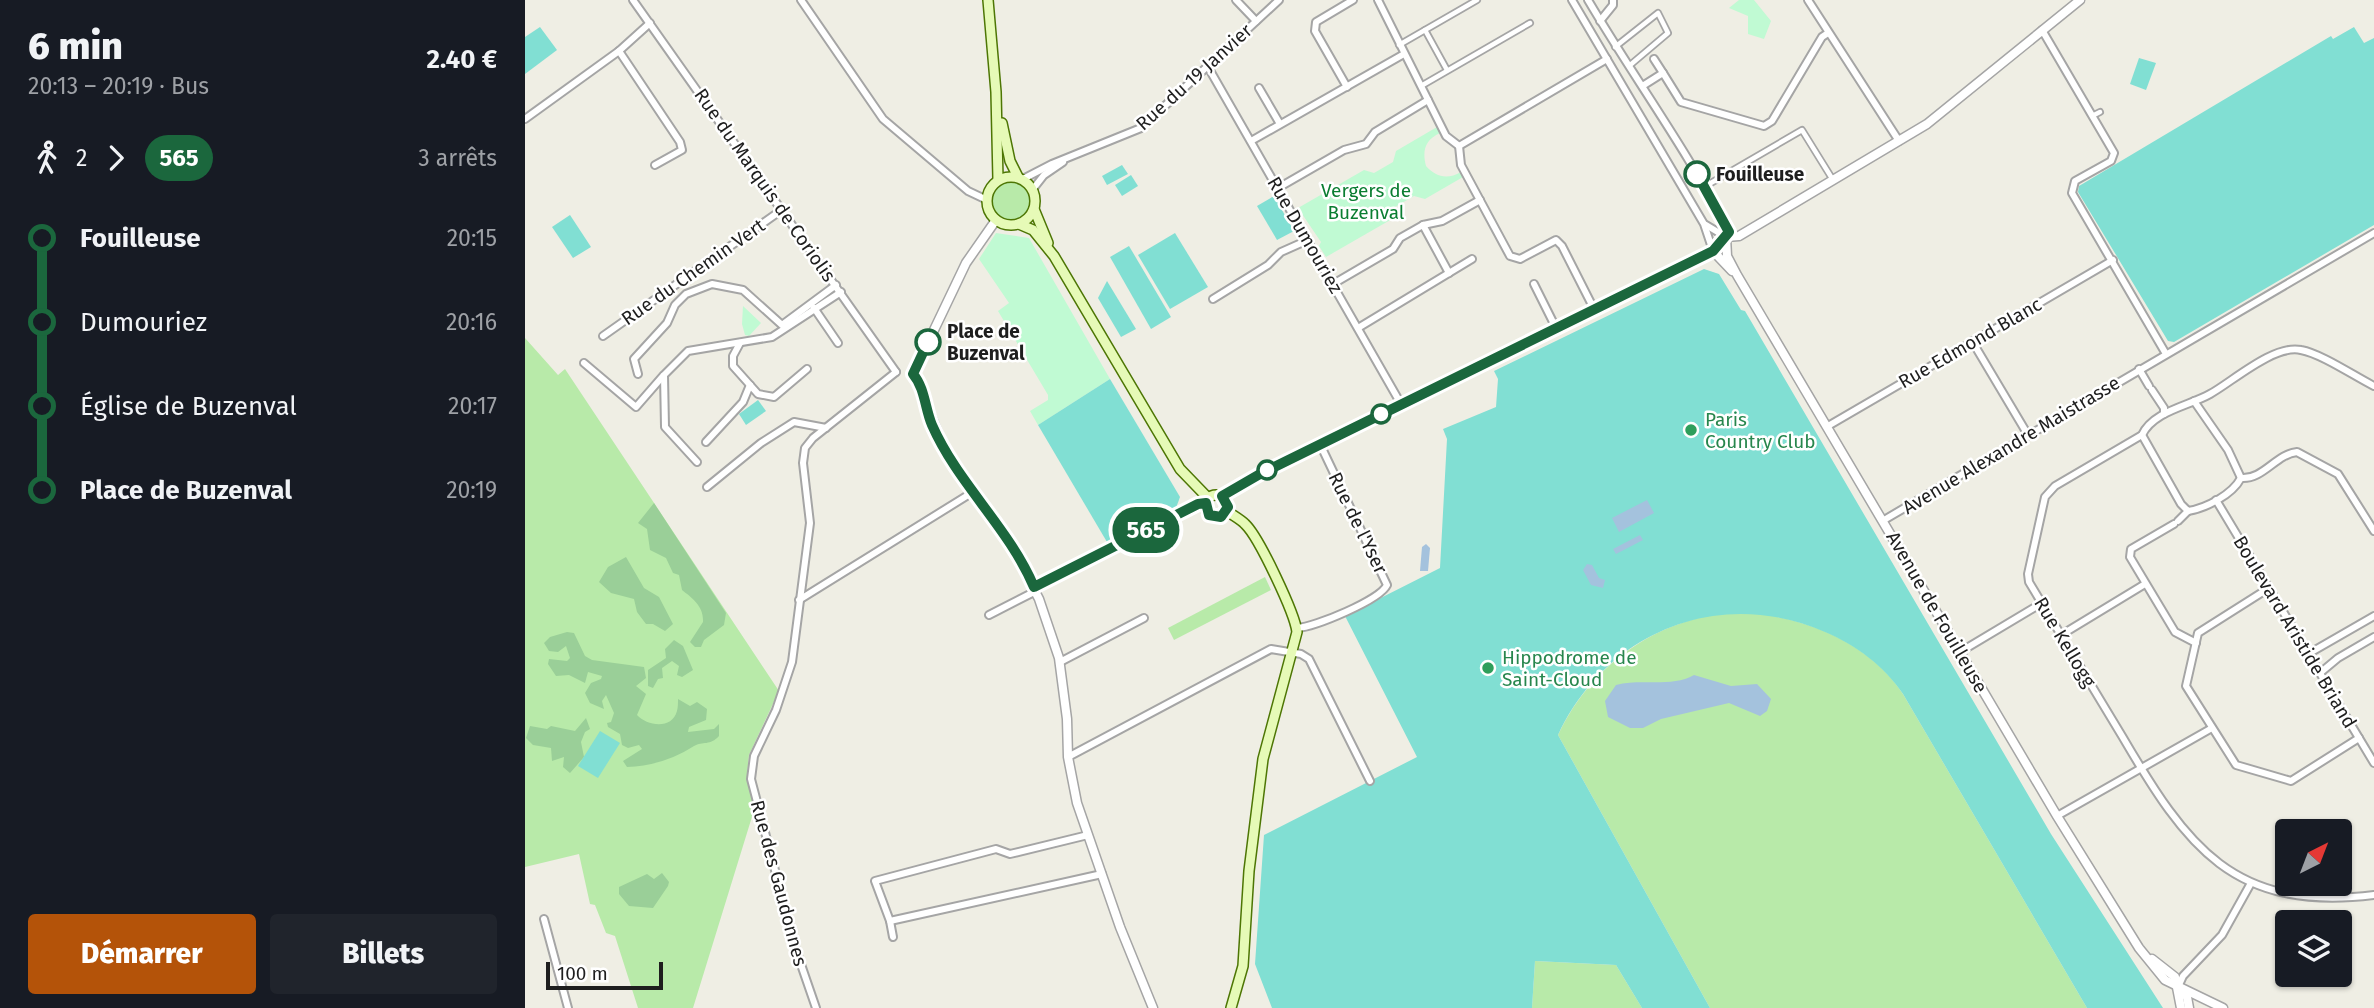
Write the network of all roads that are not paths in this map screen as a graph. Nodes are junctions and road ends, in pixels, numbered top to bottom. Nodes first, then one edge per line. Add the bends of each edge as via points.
1 (633, 0) edge
2 (801, 0) edge
3 (989, 0) edge
4 (1236, 0) edge
5 (1279, 0) edge
6 (1353, 0) edge
7 (1378, 0) edge
8 (1476, 0) edge
9 (1572, 0) edge
10 (1588, 0) edge
11 (1613, 0) edge
12 (1807, 0) edge
13 (2080, 0) edge
14 (1256, 21) junction
15 (1600, 21) junction
16 (649, 23) junction
17 (1530, 23) dead end
18 (1425, 30) junction
19 (2042, 30) junction
20 (1828, 33) junction
21 (1399, 45) junction
22 (1615, 47) junction
23 (619, 51) junction
24 (1404, 54) junction
25 (1607, 59) junction
26 (1654, 59) dead end
27 (1629, 66) junction
28 (1208, 67) junction
29 (1447, 70) junction
30 (1663, 73) junction
31 (1644, 85) junction
32 (1420, 86) junction
33 (1347, 87) junction
34 (1259, 88) dead end
35 (996, 92) junction
36 (1428, 100) junction
37 (2100, 112) dead end
38 (2092, 116) junction
39 (525, 119) edge
40 (1280, 124) junction
41 (1251, 141) junction
42 (1899, 141) junction
43 (1459, 146) junction
44 (1064, 161) junction
45 (655, 165) dead end
46 (1020, 178) junction
47 (998, 180) junction
48 (1833, 180) junction
49 (1704, 187) junction
50 (1278, 188) junction
51 (1033, 189) junction
52 (987, 200) junction
53 (1481, 200) junction
54 (783, 209) junction
55 (1034, 209) junction
56 (996, 220) junction
57 (1019, 224) junction
58 (1704, 224) junction
59 (1423, 225) junction
60 (2374, 233) edge
61 (1726, 237) junction
62 (1308, 240) junction
63 (1713, 251) junction
64 (1053, 256) junction
65 (1727, 256) junction
66 (1472, 259) dead end
67 (2113, 260) junction
68 (1449, 273) junction
69 (1737, 275) junction
70 (1333, 284) junction
71 (1534, 284) dead end
72 (836, 285) junction
73 (841, 292) junction
74 (1213, 299) dead end
75 (813, 306) junction
76 (1594, 309) junction
77 (783, 327) junction
78 (1358, 328) junction
79 (1556, 328) junction
80 (603, 335) dead end
81 (1972, 341) junction
82 (740, 343) junction
83 (838, 343) dead end
84 (2166, 354) junction
85 (584, 363) dead end
86 (807, 369) dead end
87 (2139, 369) junction
88 (896, 372) junction
89 (638, 374) dead end
90 (913, 374) junction
91 (664, 375) junction
92 (750, 385) junction
93 (2374, 386) edge
94 (2194, 401) junction
95 (1401, 404) junction
96 (2164, 414) junction
97 (1828, 426) junction
98 (826, 428) junction
99 (2028, 435) junction
100 (2142, 435) junction
101 (706, 442) dead end
102 (1320, 444) junction
103 (697, 462) dead end
104 (2241, 478) junction
105 (707, 487) dead end
106 (973, 492) junction
107 (1222, 496) junction
108 (2216, 500) junction
109 (1207, 501) junction
110 (1227, 511) junction
111 (2188, 511) junction
112 (1884, 520) junction
113 (2374, 531) edge
114 (2145, 584) junction
115 (2269, 588) junction
116 (1035, 589) junction
117 (799, 600) junction
118 (2042, 603) junction
119 (989, 615) dead end
120 (2374, 616) edge
121 (1144, 618) dead end
122 (1297, 628) junction
123 (2061, 635) junction
124 (2374, 636) edge
125 (2196, 643) junction
126 (1960, 652) junction
127 (1294, 653) junction
128 (2308, 654) junction
129 (1060, 662) junction
130 (2321, 673) junction
131 (2212, 728) junction
132 (2359, 738) junction
133 (1068, 757) junction
134 (2374, 763) edge
135 (2140, 768) junction
136 (1370, 781) dead end
137 (2057, 816) junction
138 (1088, 835) junction
139 (1102, 874) junction
140 (2251, 883) junction
141 (2374, 895) edge
142 (544, 919) dead end
143 (890, 921) junction
144 (893, 937) dead end
145 (2178, 987) junction
146 (568, 1008) edge
147 (816, 1008) edge
148 (1153, 1008) edge
149 (1231, 1008) edge
150 (2181, 1008) edge
151 (2189, 1008) edge
152 (2224, 1008) edge

1 - 16 street, Rue du Marquis de Coriolis
2 - 52 street via 883,119 968,191
3 - 35 main road
4 - 14 street
5 - 14 street, Rue du 19 Janvier
6 - 33 street via 1316,22 1315,30
7 - 21 street
8 - 18 street
9 - 25 street, Avenue de Fouilleuse
10 - 15 street, Avenue de Fouilleuse
11 - 15 street
12 - 20 street
13 - 19 street
14 - 28 street, Rue du 19 Janvier
15 - 22 street, Avenue de Fouilleuse
16 - 23 street
16 - 54 street, Rue du Marquis de Coriolis
17 - 29 street
18 - 21 street
18 - 29 street
19 - 38 street
19 - 42 street via 1936,118
20 - 30 street via 1772,121 1764,126 1681,102
20 - 42 street
21 - 24 street
22 - 27 street, Avenue de Fouilleuse
22 - 27 street via 1658,13 1668,33
23 - 39 street
23 - 45 street via 680,142 682,150
24 - 32 street
24 - 33 street
25 - 43 street
25 - 58 street, Avenue de Fouilleuse
26 - 30 street
27 - 31 street, Avenue de Fouilleuse
28 - 41 street, Rue Dumouriez
28 - 44 street, Rue du 19 Janvier via 1141,128
29 - 32 street
30 - 31 street
31 - 49 street, Avenue de Fouilleuse
32 - 36 street
33 - 40 street
34 - 40 street
35 - 46 main road via 1010,161
35 - 47 main road
36 - 43 street via 1447,136
36 - 50 street via 1375,132 1366,144 1344,150
37 - 38 street
38 - 67 street via 2114,153 2111,161 2075,181 2071,188
40 - 41 street
41 - 50 street, Rue Dumouriez
42 - 48 street
43 - 53 street via 1461,164
44 - 46 street, Rue du 19 Janvier
44 - 51 street, Rue du 19 Janvier
46 - 47 main road
46 - 51 main road
47 - 52 main road
48 - 49 street via 1802,130
48 - 61 street via 1739,236
49 - 61 street, Avenue de Fouilleuse via 1729,232
50 - 62 street, Rue Dumouriez
51 - 55 main road
52 - 56 main road
53 - 59 street via 1442,221
53 - 76 street via 1510,256 1520,259 1556,240
54 - 72 street, Rue du Marquis de Coriolis
54 - 80 street, Rue du Chemin Vert
55 - 57 main road
55 - 64 main road
56 - 57 main road
56 - 90 street via 966,264
57 - 64 main road via 1033,230
58 - 61 street, Avenue de Fouilleuse
58 - 63 street, Avenue de Fouilleuse
59 - 68 street
59 - 70 street via 1399,239 1393,249
60 - 84 street, Avenue Alexandre Maistrasse
61 - 63 street
61 - 65 street, Avenue de Fouilleuse
62 - 70 street, Rue Dumouriez
62 - 74 street via 1281,252
63 - 65 street
63 - 69 street, Avenue de Fouilleuse
63 - 76 street
64 - 109 main road via 1177,465
65 - 69 street, Avenue de Fouilleuse
66 - 68 street
67 - 81 street, Rue Edmond Blanc
67 - 84 street
68 - 78 street
69 - 97 street, Avenue de Fouilleuse
70 - 78 street, Rue Dumouriez
71 - 79 street
72 - 73 street, Rue du Marquis de Coriolis
72 - 75 street
73 - 75 street
73 - 88 street, Rue du Marquis de Coriolis
75 - 77 street
75 - 83 street
76 - 79 street
77 - 82 street via 772,337
77 - 89 street via 743,290 712,284 686,294 675,305 667,323 634,359
78 - 95 street, Rue Dumouriez
79 - 95 street
81 - 97 street, Rue Edmond Blanc
81 - 99 street
82 - 91 street via 688,351
82 - 92 street via 733,366
84 - 87 street, Avenue Alexandre Maistrasse
85 - 91 street via 636,408
86 - 92 street via 774,397 758,394
87 - 96 street, Avenue Alexandre Maistrasse
87 - 99 street, Avenue Alexandre Maistrasse
88 - 90 street
88 - 98 street
90 - 106 street via 931,423
91 - 103 street via 665,427
92 - 101 street via 743,402
93 - 94 street via 2300,349 2277,352
94 - 96 street
94 - 104 street
95 - 102 street
96 - 100 street, Rue Kellogg
97 - 112 street, Avenue de Fouilleuse
98 - 105 street via 794,422
98 - 117 street via 805,448 810,523
99 - 112 street, Avenue Alexandre Maistrasse
100 - 111 street
100 - 118 street, Rue Kellogg via 2055,486 2045,497 2028,574
102 - 107 street
102 - 122 street, Rue de l'Yser via 1387,585 1382,593 1353,609
104 - 108 street via 2235,488
104 - 113 street via 2255,476 2297,452 2337,474
106 - 116 street via 1009,541
106 - 117 street
107 - 109 main road
107 - 110 main road
108 - 111 street
108 - 115 street, Boulevard Aristide Briand
109 - 110 main road via 1206,511 1212,517
109 - 116 street
110 - 122 main road via 1252,534
111 - 114 street via 2131,549 2130,557
112 - 126 street, Avenue de Fouilleuse
114 - 123 street
114 - 125 street via 2175,632
115 - 125 street via 2198,633
115 - 128 street, Boulevard Aristide Briand
116 - 119 street
116 - 129 street
117 - 147 street, Rue des Gaudonnes via 792,662 754,756 751,779
118 - 123 street, Rue Kellogg
118 - 126 street
120 - 128 street
121 - 129 street
122 - 127 main road
123 - 135 street, Rue Kellogg
124 - 130 street
125 - 131 street via 2186,686
126 - 137 street, Avenue de Fouilleuse
127 - 133 street via 1271,649
127 - 136 street via 1309,659
127 - 149 main road via 1263,759 1243,966
128 - 130 street, Boulevard Aristide Briand
129 - 133 street
130 - 132 street, Boulevard Aristide Briand
131 - 132 street via 2236,765 2291,781
131 - 135 street
132 - 134 street, Boulevard Aristide Briand
133 - 138 street
135 - 137 street
135 - 140 street, Rue Kellogg via 2192,840
137 - 145 street, Avenue de Fouilleuse via 2139,948 2165,981
138 - 139 street
138 - 143 street via 1010,854 996,849 875,881
139 - 143 street
139 - 148 street
140 - 141 street, Rue Kellogg via 2293,896 2333,900
140 - 145 street via 2222,935
142 - 146 street
143 - 144 street
145 - 150 street
145 - 151 street
145 - 152 street, Avenue de Fouilleuse

